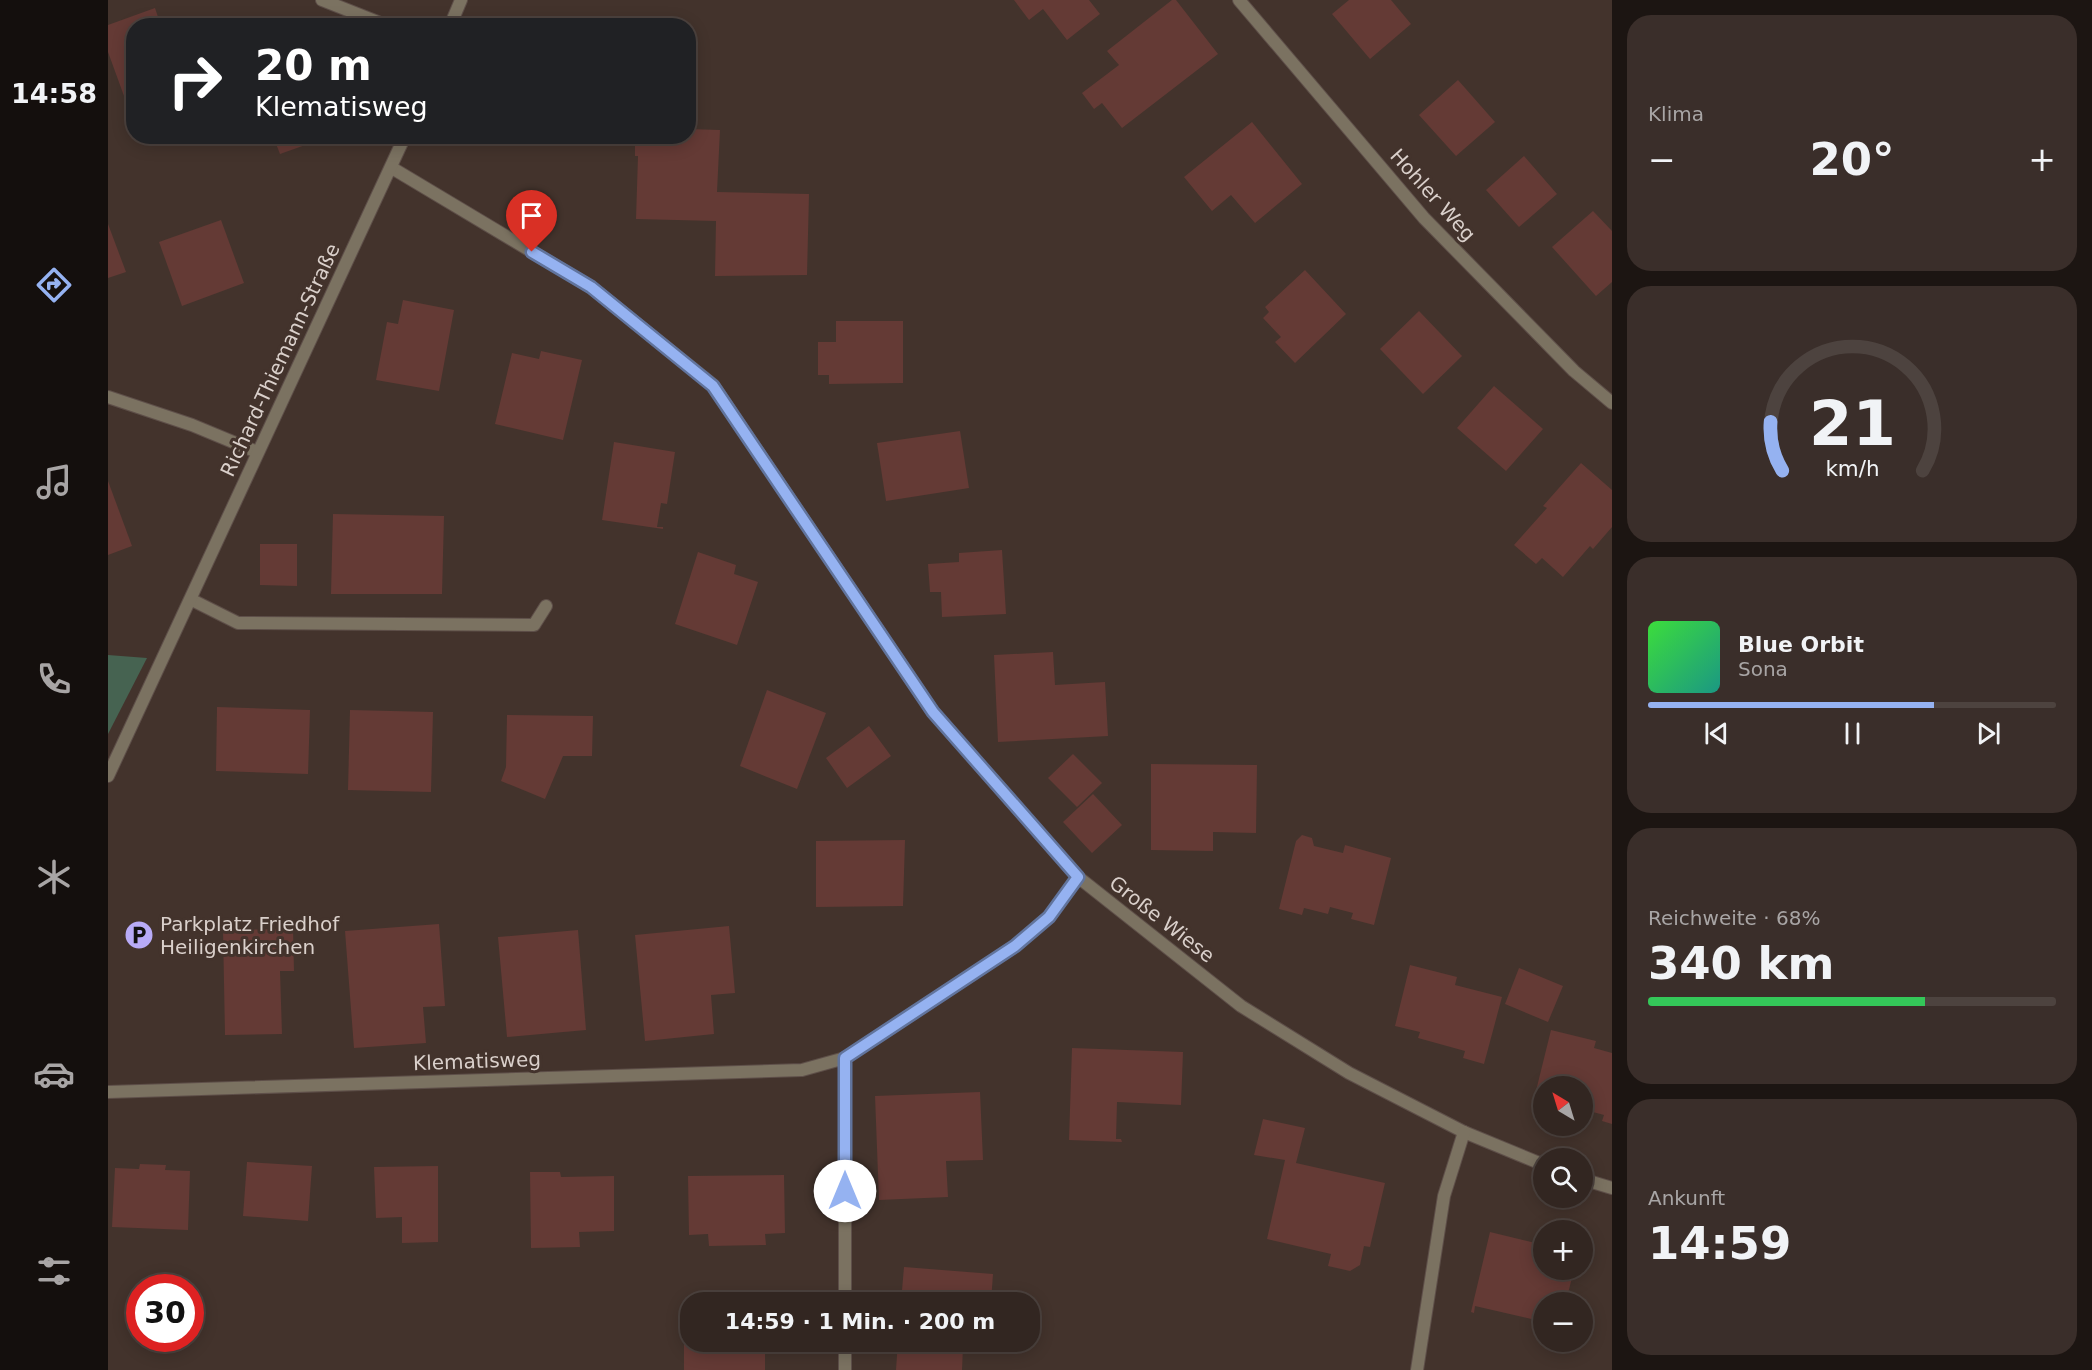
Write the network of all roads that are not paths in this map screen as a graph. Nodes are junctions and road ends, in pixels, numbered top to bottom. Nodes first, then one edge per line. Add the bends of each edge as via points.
1 (322, 0) edge
2 (461, 0) edge
3 (1239, 0) edge
4 (368, 18) edge
5 (453, 18) edge
6 (402, 144) edge
7 (392, 168) junction
8 (108, 397) edge
9 (1612, 403) edge
10 (257, 452) junction
11 (192, 600) junction
12 (546, 606) dead end
13 (108, 776) edge
14 (1078, 877) junction
15 (845, 1058) junction
16 (108, 1092) edge
17 (1464, 1132) junction
18 (1533, 1160) edge
19 (1593, 1182) edge
20 (1612, 1188) edge
21 (845, 1292) edge
22 (845, 1352) edge
23 (845, 1370) edge
24 (1418, 1370) edge

1 - 4 street
2 - 5 street
3 - 9 street, Hohler Weg via 1424,218 1574,371
6 - 7 street, Richard-Thiemann-Straße
7 - 10 street, Richard-Thiemann-Straße
7 - 14 street, Große Wiese via 591,287 713,386 933,712
8 - 10 street
10 - 11 street, Richard-Thiemann-Straße
11 - 12 street via 238,623 534,625
11 - 13 street, Richard-Thiemann-Straße
14 - 15 street, Klematisweg via 1049,917 1015,946
14 - 17 street, Große Wiese via 1241,1006 1349,1073
15 - 16 street, Klematisweg via 802,1070
15 - 21 street
17 - 18 street, Große Wiese
17 - 24 street via 1444,1196
19 - 20 street
22 - 23 street

